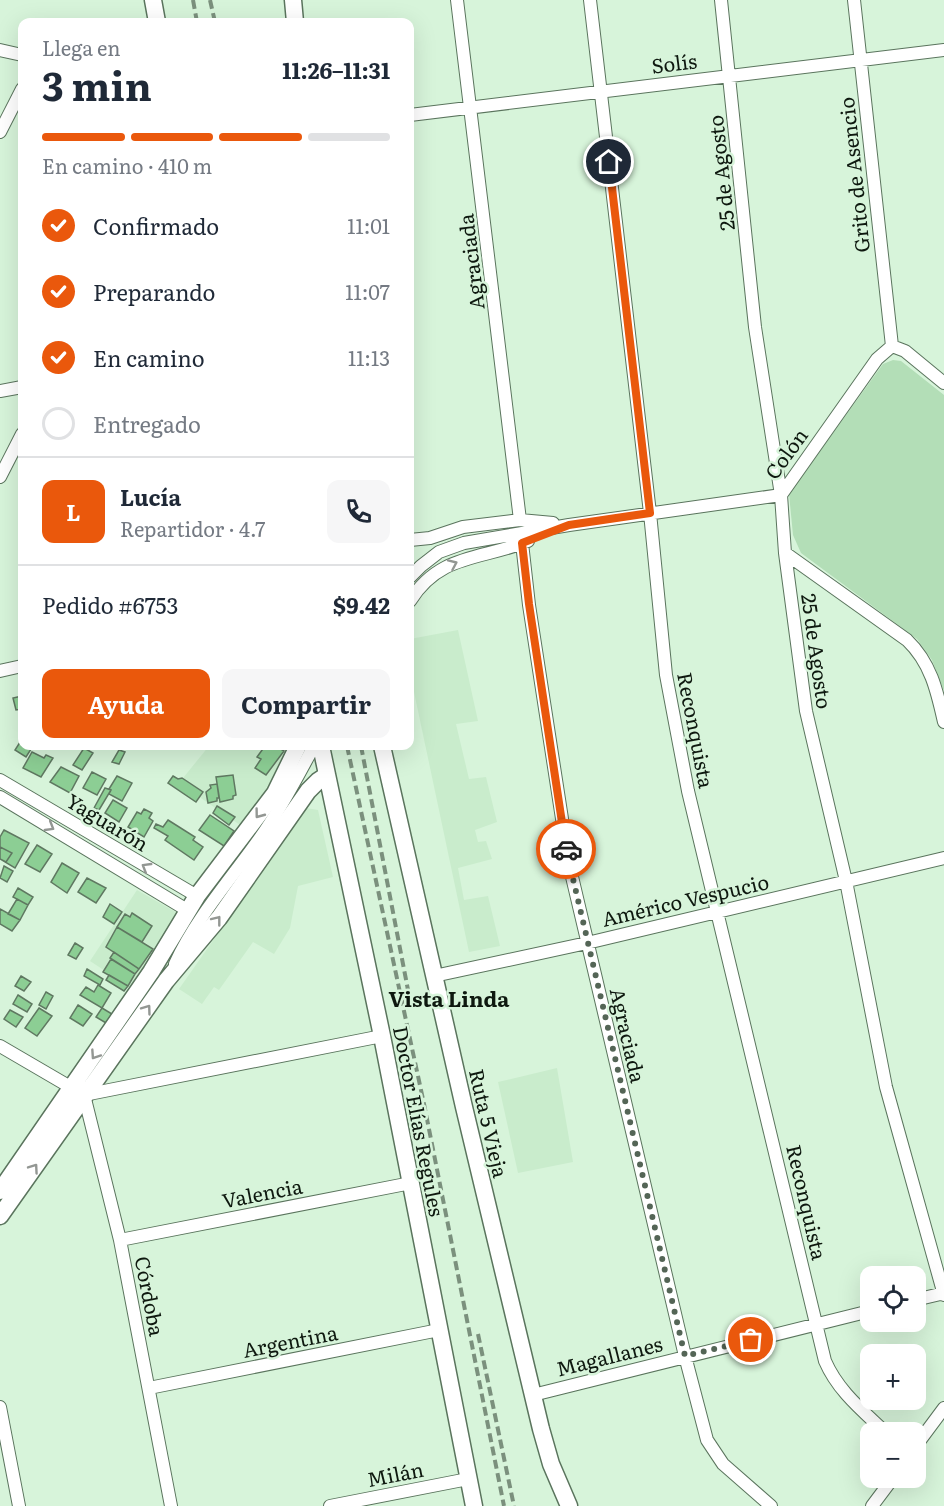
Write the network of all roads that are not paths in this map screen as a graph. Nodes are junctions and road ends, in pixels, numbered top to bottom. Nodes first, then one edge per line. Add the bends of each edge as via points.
1 (153, 0) edge
2 (293, 0) edge
3 (457, 0) edge
4 (590, 0) edge
5 (721, 0) edge
6 (854, 0) edge
7 (156, 18) edge
8 (295, 18) edge
9 (0, 50) edge
10 (944, 50) edge
11 (18, 54) edge
12 (860, 60) junction
13 (729, 75) junction
14 (601, 91) junction
15 (18, 97) edge
16 (471, 107) junction
17 (414, 114) edge
18 (0, 132) edge
19 (892, 346) junction
20 (944, 383) edge
21 (18, 388) edge
22 (0, 392) edge
23 (18, 442) edge
24 (0, 477) edge
25 (781, 495) junction
26 (650, 513) junction
27 (520, 520) junction
28 (569, 525) junction
29 (414, 539) edge
30 (522, 543) junction
31 (785, 553) junction
32 (414, 573) edge
33 (414, 594) edge
34 (18, 667) edge
35 (0, 670) edge
36 (944, 722) edge
37 (296, 750) edge
38 (319, 750) edge
39 (383, 750) edge
40 (327, 775) junction
41 (0, 780) edge
42 (0, 797) edge
43 (944, 858) edge
44 (846, 881) junction
45 (192, 903) junction
46 (718, 911) junction
47 (186, 940) junction
48 (587, 943) junction
49 (151, 972) junction
50 (434, 976) junction
51 (166, 981) junction
52 (382, 1036) junction
53 (0, 1046) edge
54 (79, 1091) junction
55 (411, 1183) junction
56 (0, 1191) edge
57 (0, 1216) edge
58 (120, 1240) junction
59 (944, 1294) edge
60 (926, 1298) edge
61 (860, 1313) edge
62 (817, 1323) junction
63 (439, 1330) junction
64 (685, 1356) junction
65 (149, 1388) junction
66 (533, 1395) junction
67 (0, 1407) edge
68 (944, 1408) edge
69 (874, 1422) edge
70 (940, 1423) edge
71 (926, 1437) edge
72 (468, 1479) junction
73 (886, 1488) edge
74 (19, 1506) edge
75 (171, 1506) edge
76 (330, 1506) edge
77 (474, 1506) edge
78 (569, 1506) edge
79 (771, 1506) edge
80 (872, 1506) edge

1 - 7 street
2 - 8 street
3 - 16 street, Agraciada
4 - 14 street, Reconquista
5 - 13 street, 25 de Agosto
6 - 12 street, Grito de Asencio
9 - 11 street
10 - 12 street, Solís
12 - 13 street, Solís
12 - 19 street, Grito de Asencio
13 - 14 street, Solís
13 - 25 street, 25 de Agosto via 755,327
14 - 16 street, Solís
14 - 26 street, Reconquista
15 - 18 street
16 - 17 street, Solís
16 - 27 street, Agraciada
19 - 20 street via 905,351
19 - 25 street, Colón via 877,359
21 - 22 street
23 - 24 street
25 - 26 street, Colón
25 - 31 street, 25 de Agosto
26 - 28 street, Colón
26 - 46 street, Reconquista via 666,675 688,791
27 - 28 street, Colón
27 - 29 street, Colón via 463,527
28 - 30 street, Colón
28 - 32 street, Colón via 464,543 439,552
33 -> 30 street, Colón via 437,572 478,554
30 - 48 street, Agraciada via 569,864
31 - 36 street via 917,650 936,688
31 - 44 street, 25 de Agosto via 806,711
34 - 35 street
37 -> 45 street via 275,793
38 - 40 street, Doctor Elías Regules
38 - 47 street
39 - 50 street, Ruta 5 Vieja
51 -> 40 street via 219,918 308,791
40 - 52 street, Doctor Elías Regules
45 -> 41 street, Yaguarón
42 -> 45 street, Yaguarón
43 - 44 street, Américo Vespucio
44 - 46 street, Américo Vespucio
44 - 59 street, 25 de Agosto via 886,1087
45 - 49 street
46 - 48 street, Américo Vespucio
46 - 62 street, Reconquista
47 - 49 street
47 - 51 street
48 - 50 street, Américo Vespucio
48 - 64 street, Agraciada
49 -> 54 street
50 - 66 street, Ruta 5 Vieja
54 -> 51 street
52 - 54 street
52 - 55 street, Doctor Elías Regules
53 - 54 street
54 - 56 street
57 -> 54 street
54 - 58 street, Córdoba
55 - 58 street, Valencia
55 - 63 street, Doctor Elías Regules
58 - 65 street, Córdoba
59 - 60 street
61 - 62 street, Magallanes
62 - 64 street, Magallanes
62 - 69 street, Reconquista via 833,1379
63 - 65 street, Argentina
63 - 72 street, Doctor Elías Regules
64 - 66 street, Magallanes
64 - 79 street, Agraciada via 707,1440 723,1464
65 - 75 street, Córdoba
66 - 78 street, Ruta 5 Vieja via 551,1464
67 - 74 street
68 - 70 street
70 - 71 street
72 - 76 street, Milán
72 - 77 street, Doctor Elías Regules
73 - 80 street

